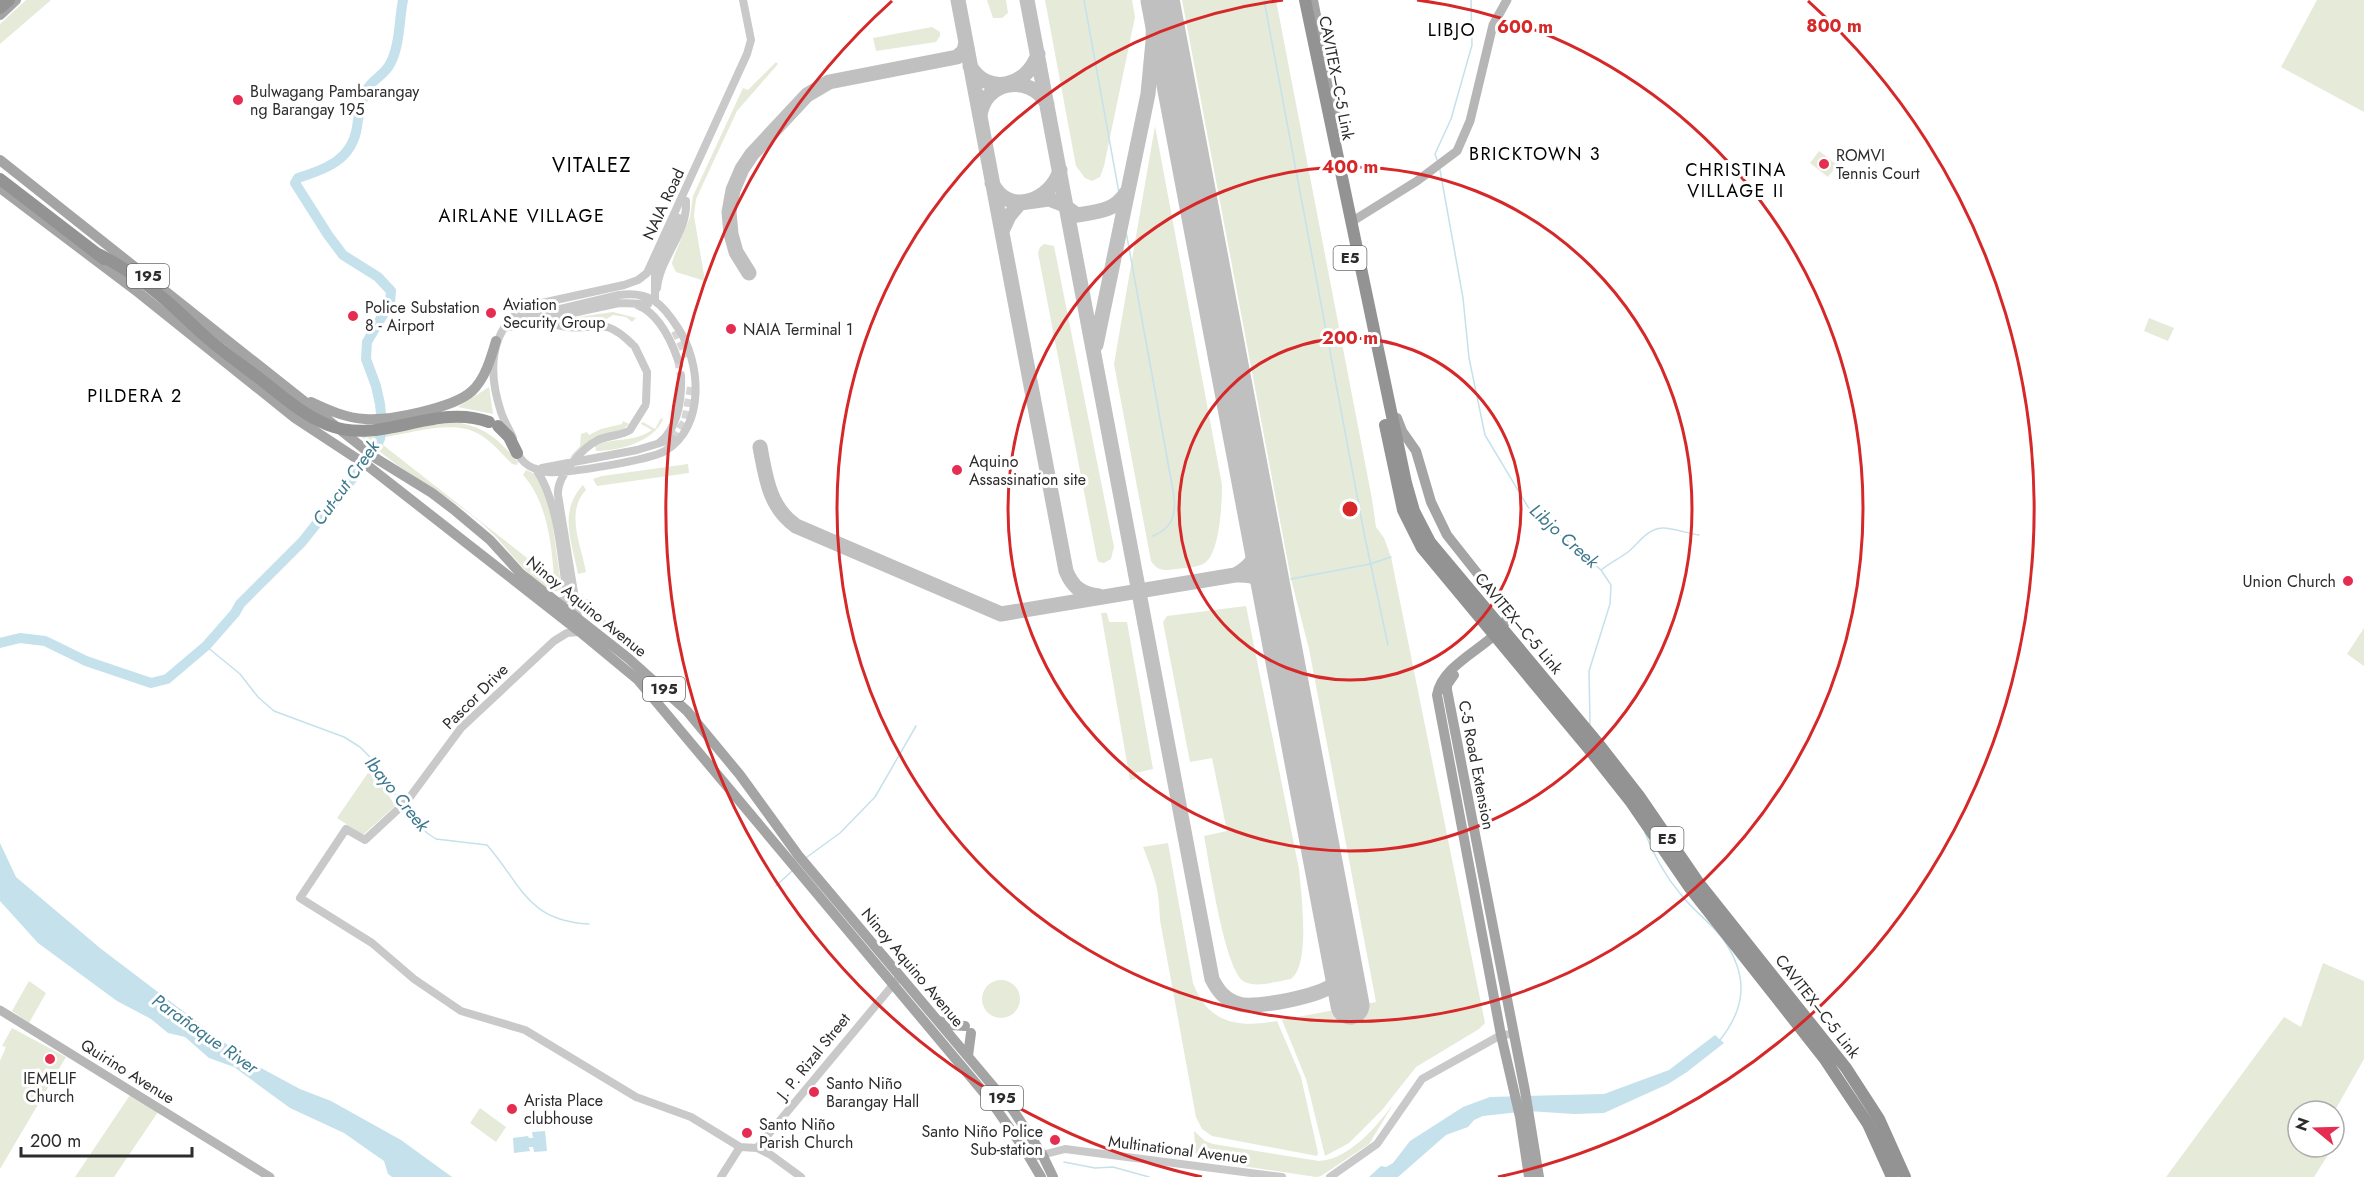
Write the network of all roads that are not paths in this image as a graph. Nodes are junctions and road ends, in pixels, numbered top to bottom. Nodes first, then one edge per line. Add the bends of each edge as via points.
1 (9, 0) edge
2 (16, 0) edge
3 (743, 0) edge
4 (748, 0) edge
5 (1299, 0) edge
6 (1305, 0) edge
7 (1313, 0) edge
8 (1507, 0) edge
9 (0, 8) edge
10 (0, 15) edge
11 (0, 160) edge
12 (0, 179) edge
13 (0, 188) edge
14 (686, 201) junction
15 (1356, 219) junction
16 (98, 254) junction
17 (651, 302) junction
18 (631, 303) junction
19 (659, 309) dead end
20 (533, 322) junction
21 (507, 324) junction
22 (191, 335) junction
23 (496, 341) junction
24 (678, 360) tunnel mouth
25 (681, 376) tunnel mouth
26 (294, 394) junction
27 (673, 439) tunnel mouth
28 (654, 446) junction
29 (517, 453) junction
30 (361, 454) junction
31 (372, 461) junction
32 (574, 462) junction
33 (536, 469) junction
34 (566, 471) junction
35 (1409, 513) junction
36 (559, 602) junction
37 (561, 617) junction
38 (578, 617) junction
39 (580, 632) junction
40 (554, 641) junction
41 (707, 735) junction
42 (695, 746) junction
43 (794, 859) junction
44 (897, 980) junction
45 (0, 1010) edge
46 (937, 1020) junction
47 (1507, 1035) junction
48 (968, 1056) junction
49 (1525, 1117) junction
50 (740, 1147) junction
51 (757, 1148) junction
52 (1043, 1156) junction
53 (1032, 1160) junction
54 (270, 1177) edge
55 (721, 1177) edge
56 (801, 1177) edge
57 (1041, 1177) edge
58 (1053, 1177) edge
59 (1282, 1177) edge
60 (1330, 1177) edge
61 (1529, 1177) edge
62 (1539, 1177) edge
63 (1892, 1177) edge
64 (1905, 1177) edge

1 - 9 highway
2 - 10 main road
3 - 21 street, NAIA Road via 751,40 747,54 646,273 624,285 528,306
4 - 14 street, NAIA Road via 756,40
5 - 35 highway, CAVITEX–C-5 Link / E5 via 1398,492
6 - 35 highway, CAVITEX–C-5 Link / E5 via 1406,483
7 - 15 main road, C-5 Road Extension
8 - 15 main road via 1493,25 1470,121 1457,151
11 - 26 main road, Ninoy Aquino Avenue / 195
12 - 16 highway
13 - 22 main road, Ninoy Aquino Avenue / 195
14 - 17 street, NAIA Road via 655,272
14 - 19 street via 685,220 658,283
15 - 47 main road, C-5 Road Extension via 1396,417 1416,451 1431,502 1447,535 1508,612 1497,633 1457,664 1437,695
16 - 22 highway via 172,313
16 - 29 highway via 119,264 181,311 206,336 314,419 346,431 363,432 457,415 494,424 509,437
17 - 18 street
17 - 21 street via 632,294 580,303
17 - 34 street via 681,332 692,358 696,387 692,411 680,437 653,457
18 - 20 street
18 - 24 street via 642,307 658,323
20 - 21 street
20 - 32 street via 568,327 607,326 634,345 647,373 646,404 630,430 598,440
21 - 23 street
22 - 30 main road, Ninoy Aquino Avenue / 195 via 295,418
23 - 26 main road via 482,378 465,396 431,409 376,419 345,415
23 - 29 street via 493,367 499,402
25 - 28 street via 680,400 671,429
26 - 30 main road, Ninoy Aquino Avenue / 195
27 - 28 street
28 - 32 street
29 - 33 street
30 - 31 main road, Ninoy Aquino Avenue / 195
31 - 36 main road, Ninoy Aquino Avenue / 195 via 432,493
31 - 37 main road, Ninoy Aquino Avenue / 195
32 - 33 street
32 - 34 street
33 - 34 street
33 - 36 street via 549,492 554,517 567,593 566,599
34 - 38 street via 557,490
35 - 63 highway, CAVITEX–C-5 Link / E5 via 1425,553 1631,802 1690,888 1824,1058 1863,1116
35 - 64 highway, CAVITEX–C-5 Link / E5 via 1597,742 1698,882 1846,1068 1879,1119
36 - 38 main road, Ninoy Aquino Avenue / 195
37 - 39 main road, Ninoy Aquino Avenue / 195
37 - 40 street via 562,628
38 - 41 main road, Ninoy Aquino Avenue / 195 via 669,694
39 - 40 street, Pascor Drive via 567,633
39 - 42 main road, Ninoy Aquino Avenue / 195 via 638,680
40 - 50 street, Pascor Drive via 461,728 407,801 365,840 346,829 300,898 372,944 461,1011 525,1030 636,1097 692,1117
41 - 42 main road
41 - 43 main road, Ninoy Aquino Avenue / 195 via 744,780
42 - 43 main road, Ninoy Aquino Avenue / 195
43 - 44 main road, Ninoy Aquino Avenue / 195
44 - 46 main road, Ninoy Aquino Avenue / 195
44 - 51 street, J. P. Rizal Street
44 - 53 main road, Ninoy Aquino Avenue / 195
45 - 54 main road, Quirino Avenue
46 - 48 main road, Ninoy Aquino Avenue / 195
46 - 48 main road via 968,1029
47 - 49 main road, C-5 Road Extension
47 - 60 street via 1422,1079 1377,1144
48 - 52 main road, Ninoy Aquino Avenue / 195
49 - 61 main road, C-5 Road Extension
49 - 62 main road, C-5 Road Extension
50 - 51 street
50 - 55 street
51 - 56 street
52 - 53 street, Multinational Avenue
52 - 58 main road, Ninoy Aquino Avenue / 195
52 - 59 street, Multinational Avenue via 1070,1151
53 - 57 main road, Ninoy Aquino Avenue / 195

